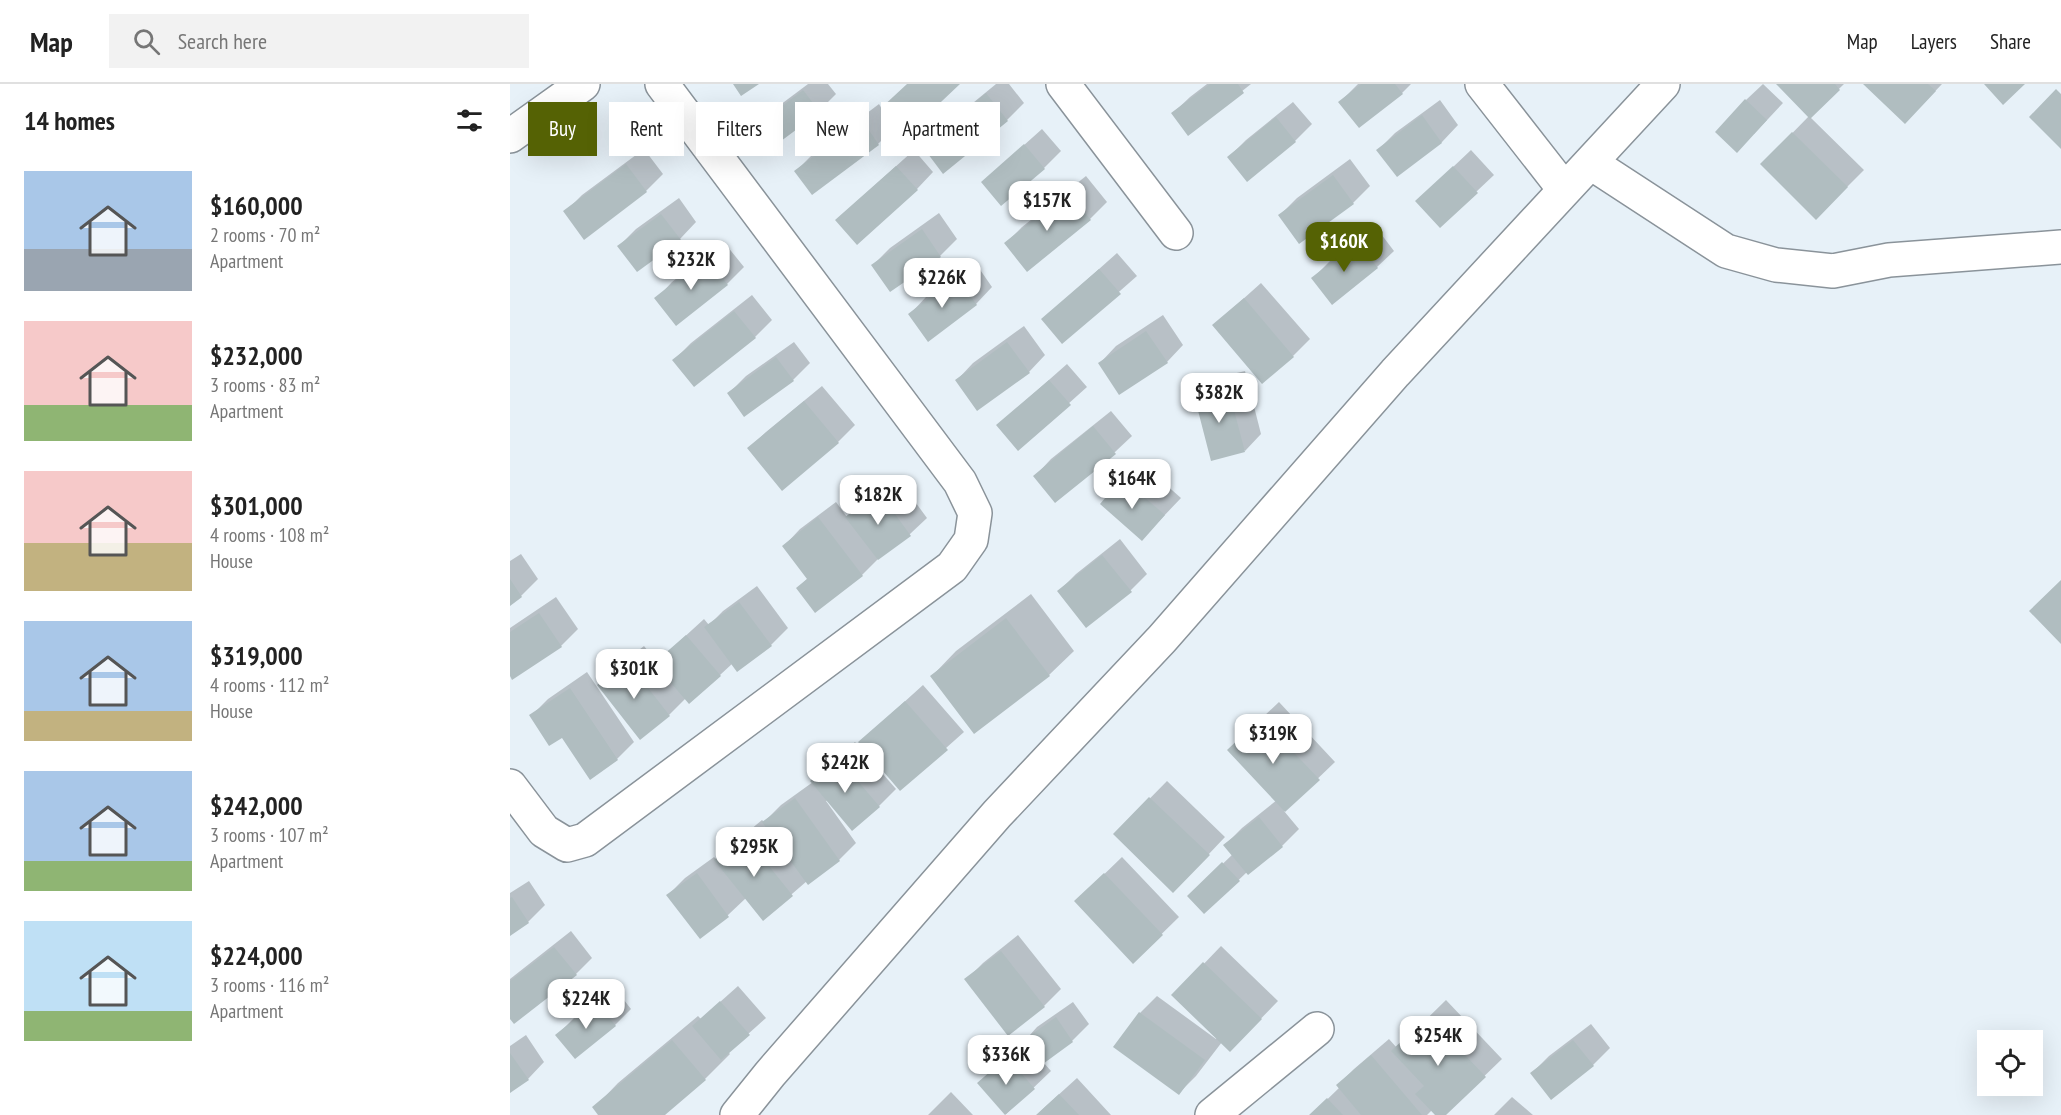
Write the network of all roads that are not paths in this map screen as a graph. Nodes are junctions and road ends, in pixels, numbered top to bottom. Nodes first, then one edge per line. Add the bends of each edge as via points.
1 (583, 84) edge
2 (662, 84) edge
3 (1063, 84) edge
4 (1482, 84) edge
5 (1663, 84) edge
6 (510, 136) edge
7 (1591, 163) junction
8 (1564, 189) junction
9 (1176, 233) dead end
10 (2061, 247) edge
11 (510, 786) edge
12 (1317, 1029) dead end
13 (737, 1115) edge
14 (1212, 1115) edge

1 - 6 street
2 - 11 street via 960,482 975,513 971,540 952,567 585,840 567,845 544,831
3 - 9 street
4 - 8 street
5 - 7 street
7 - 8 street
7 - 10 street via 1726,251 1776,265 1833,271 1889,260
8 - 13 street via 1395,373 1162,639 997,814
12 - 14 street

